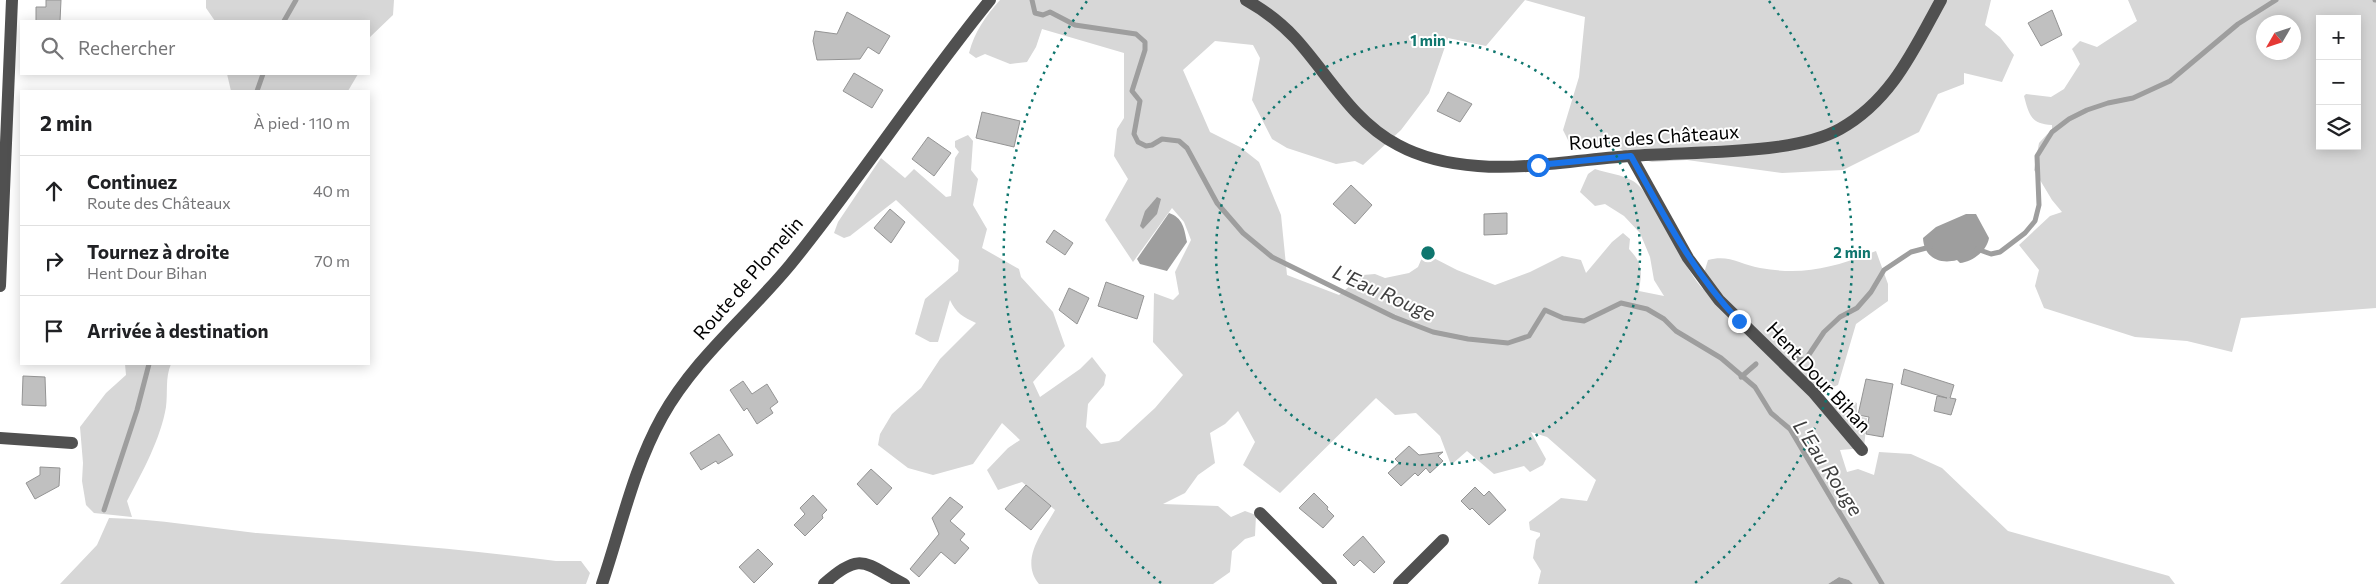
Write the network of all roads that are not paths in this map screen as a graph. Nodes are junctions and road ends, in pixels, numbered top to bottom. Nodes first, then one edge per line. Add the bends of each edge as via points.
1 (12, 0) edge
2 (990, 0) edge
3 (1246, 0) edge
4 (1941, 0) edge
5 (4, 56) edge
6 (1631, 156) junction
7 (0, 286) edge
8 (0, 438) edge
9 (72, 443) dead end
10 (1862, 450) dead end
11 (1260, 513) dead end
12 (1443, 540) dead end
13 (602, 584) edge
14 (824, 584) edge
15 (904, 584) edge
16 (1331, 584) edge
17 (1399, 584) edge

1 - 5 street
2 - 13 street, Route de Plomelin via 791,263 706,354 676,393 652,436 636,476
3 - 6 street, Route des Châteaux via 1275,19 1293,36 1370,126 1390,141 1421,156 1460,164 1500,167
4 - 6 street, Route des Châteaux via 1912,54 1881,99 1838,130 1797,143 1762,148
5 - 7 street
6 - 10 street, Hent Dour Bihan via 1688,258 1719,300 1813,392
8 - 9 street
11 - 16 street
12 - 17 street
14 - 15 street via 843,568 861,563 874,565

